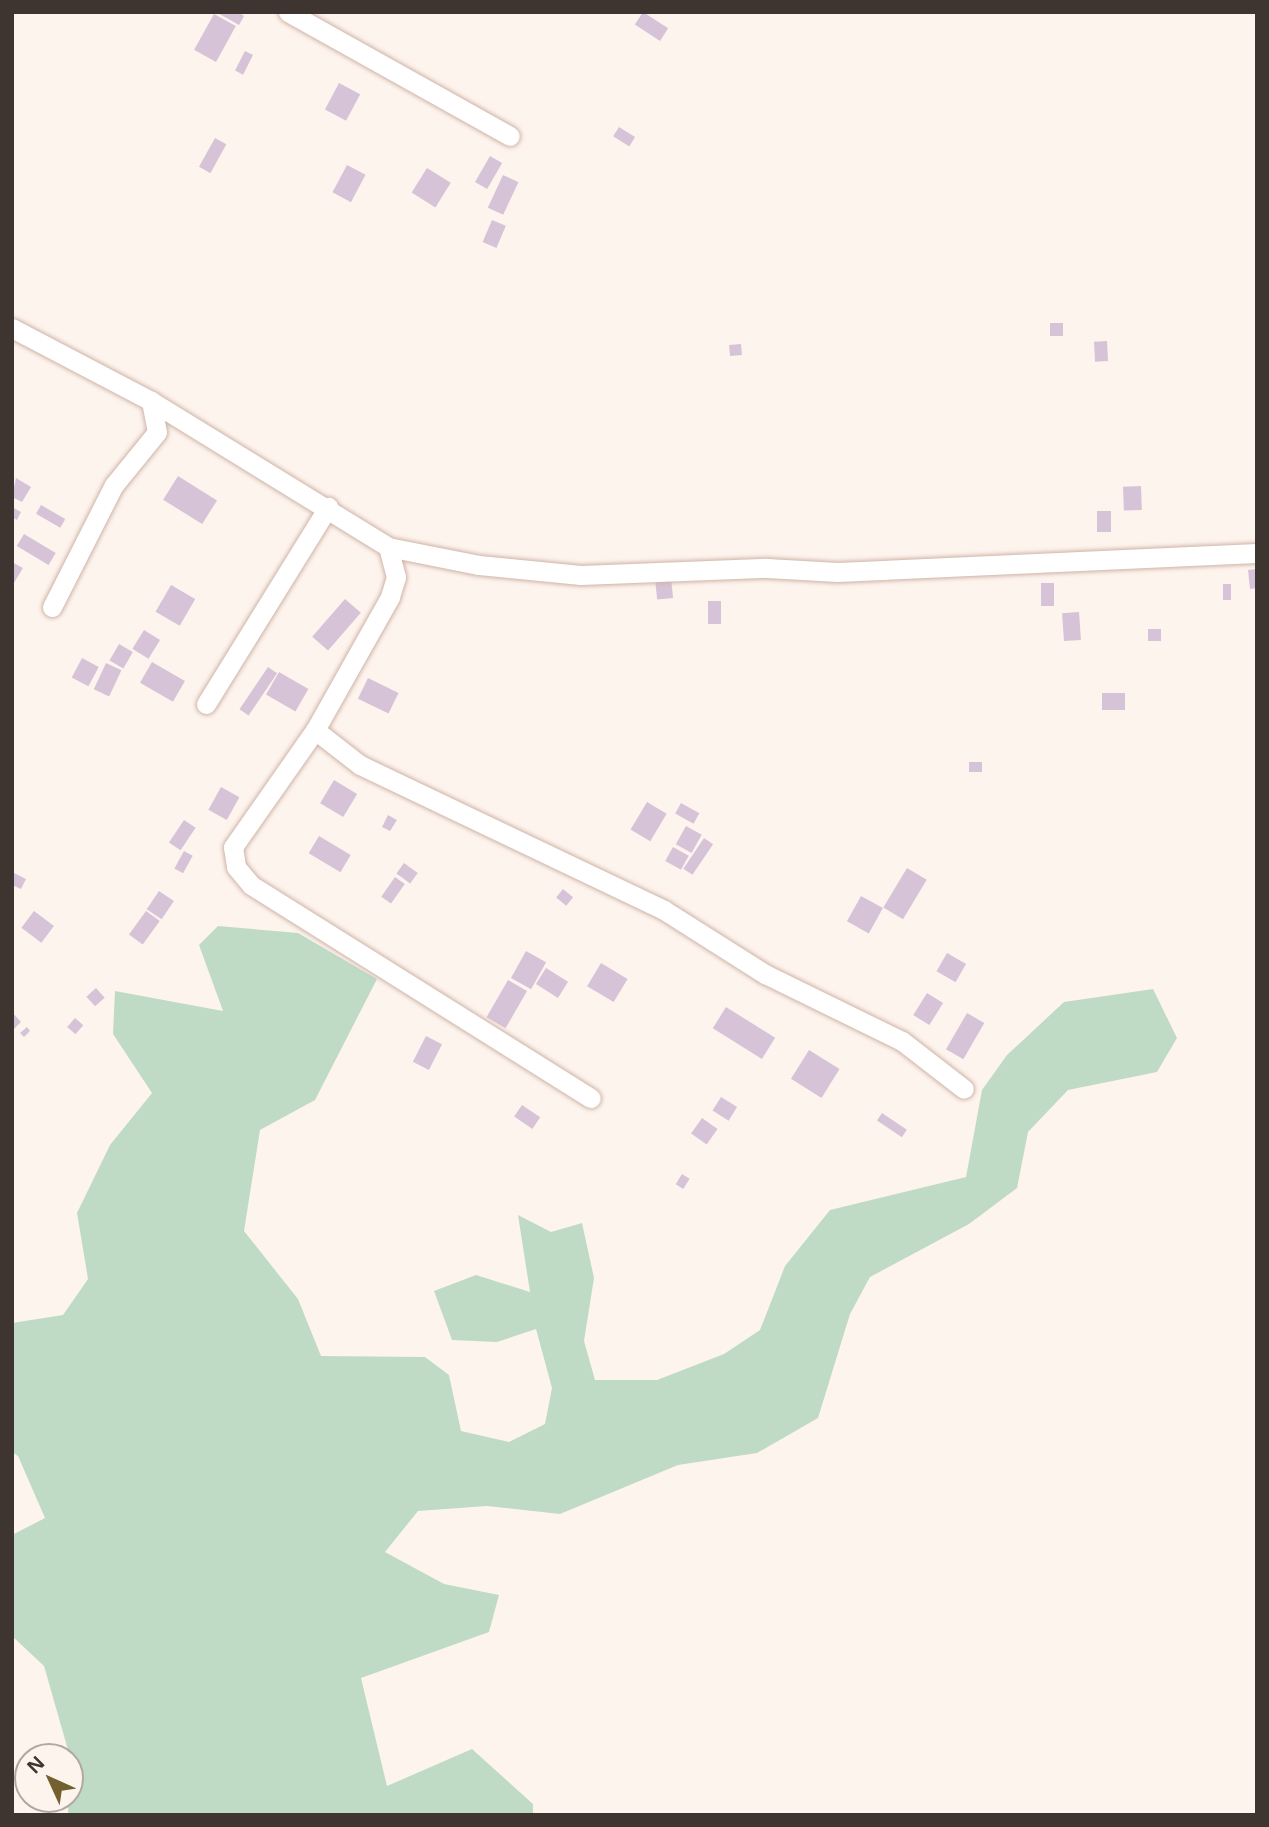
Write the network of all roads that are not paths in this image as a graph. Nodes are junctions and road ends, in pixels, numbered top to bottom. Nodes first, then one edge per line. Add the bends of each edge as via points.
1 (288, 12) edge
2 (510, 136) dead end
3 (12, 328) edge
4 (151, 401) junction
5 (328, 507) junction
6 (388, 547) junction
7 (1257, 553) edge
8 (52, 607) dead end
9 (206, 704) dead end
10 (315, 730) junction
11 (964, 1089) dead end
12 (591, 1098) dead end

1 - 2 street
3 - 4 street
4 - 5 street
4 - 8 street via 157,432 114,485
5 - 6 street
5 - 9 street
6 - 7 street via 479,565 581,575 767,568 837,572
6 - 10 street via 396,577 390,597
10 - 11 street via 360,765 664,911 765,974 902,1041
10 - 12 street via 233,847 236,867 251,885

